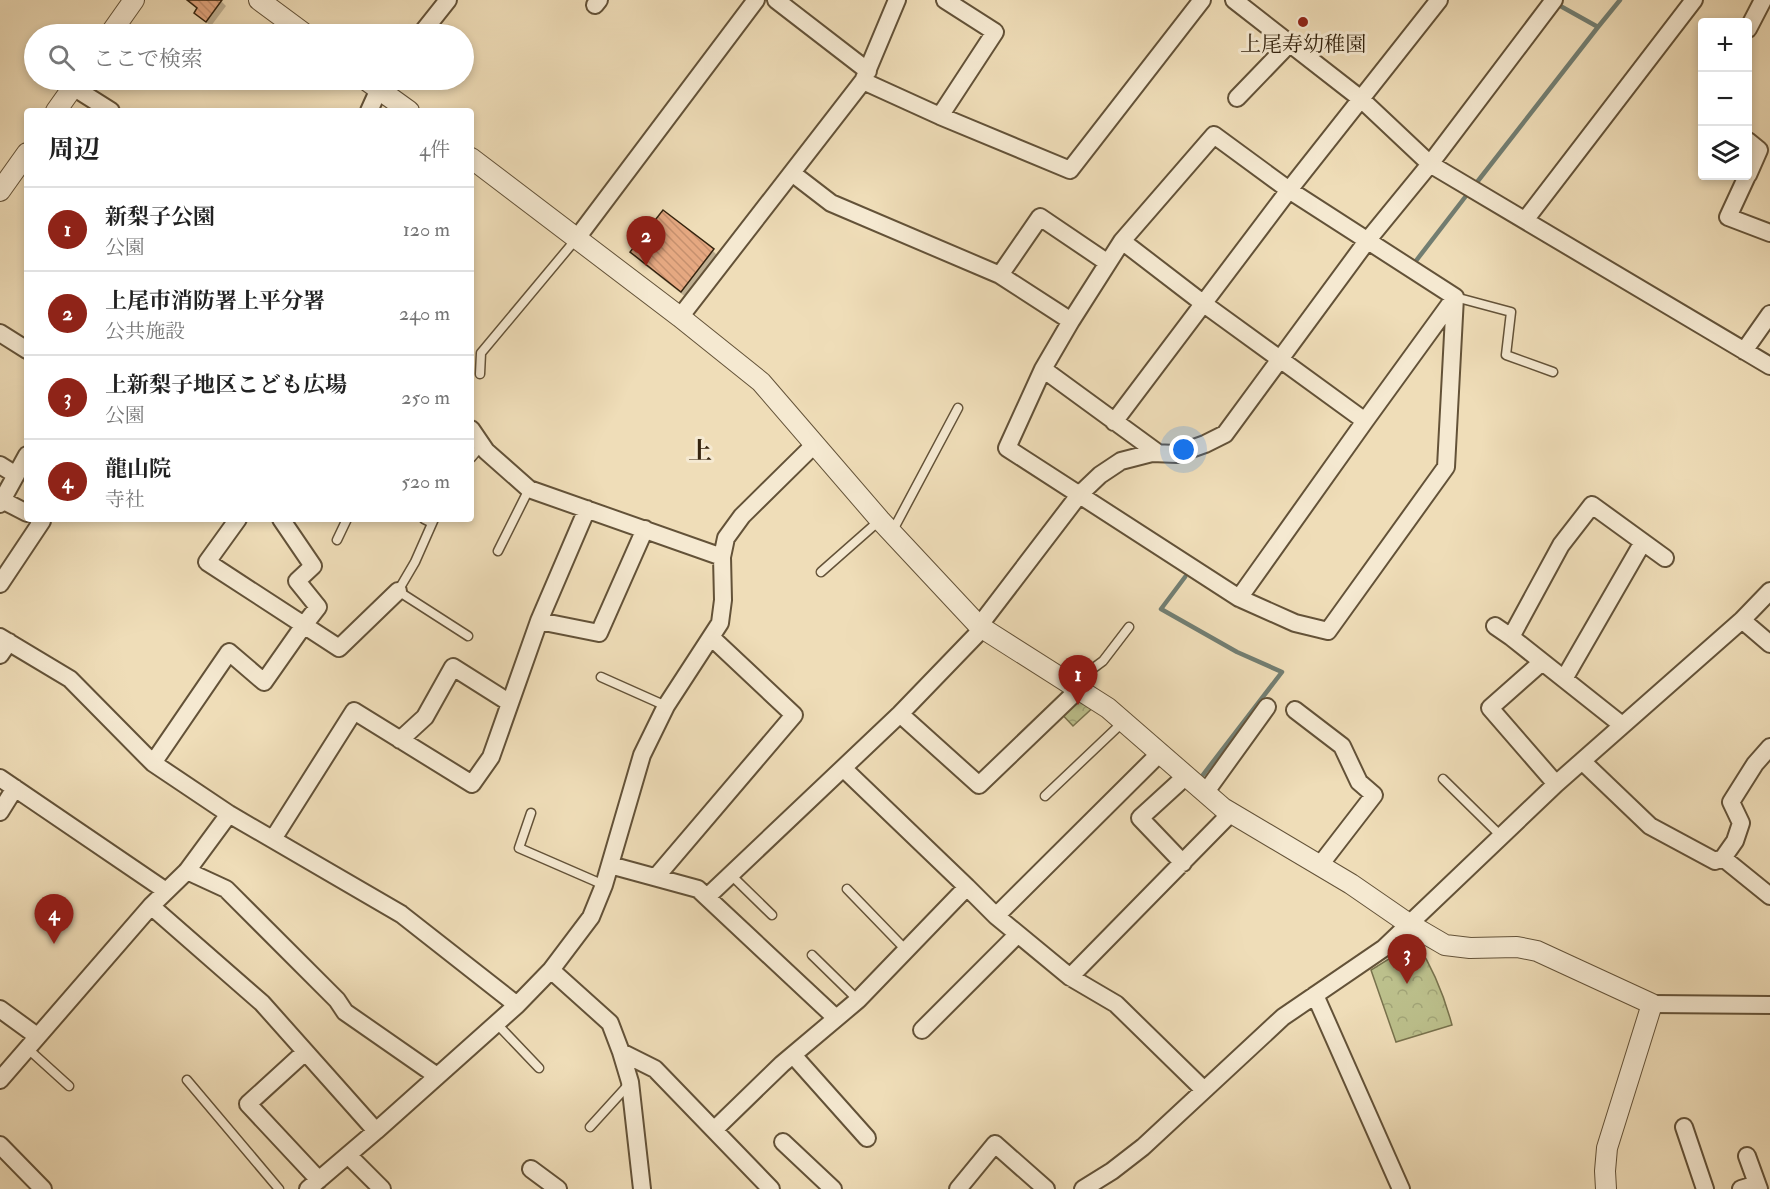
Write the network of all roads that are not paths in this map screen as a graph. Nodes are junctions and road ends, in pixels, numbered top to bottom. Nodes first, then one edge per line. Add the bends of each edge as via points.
1 (134, 0) edge
2 (259, 0) edge
3 (756, 0) edge
4 (776, 0) edge
5 (897, 0) edge
6 (945, 0) edge
7 (1202, 0) edge
8 (1234, 0) edge
9 (1439, 0) edge
10 (1554, 0) edge
11 (1694, 0) edge
12 (1763, 0) edge
13 (444, 1) edge
14 (1752, 21) edge
15 (117, 24) edge
16 (292, 24) edge
17 (428, 24) edge
18 (1290, 44) junction
19 (866, 76) junction
20 (71, 90) edge
21 (85, 90) edge
22 (375, 90) edge
23 (385, 90) edge
24 (1237, 98) dead end
25 (1361, 99) junction
26 (58, 108) edge
27 (107, 108) edge
28 (370, 108) edge
29 (406, 108) edge
30 (940, 116) junction
31 (1752, 144) edge
32 (24, 157) edge
33 (474, 160) edge
34 (1430, 164) junction
35 (1752, 165) edge
36 (792, 173) junction
37 (1745, 180) edge
38 (1289, 190) junction
39 (0, 191) edge
40 (1526, 219) junction
41 (1770, 233) edge
42 (577, 238) junction
43 (1122, 241) junction
44 (1367, 241) junction
45 (1108, 262) junction
46 (1000, 276) junction
47 (1455, 297) junction
48 (1204, 304) junction
49 (1770, 314) edge
50 (680, 317) junction
51 (1071, 321) junction
52 (0, 333) edge
53 (24, 348) edge
54 (1744, 351) junction
55 (1278, 359) junction
56 (1770, 366) edge
57 (1043, 369) junction
58 (1553, 372) dead end
59 (480, 374) dead end
60 (958, 408) dead end
61 (1365, 421) junction
62 (1114, 422) junction
63 (474, 433) edge
64 (482, 445) junction
65 (814, 445) junction
66 (1158, 453) junction
67 (474, 454) edge
68 (24, 460) edge
69 (0, 465) edge
70 (16, 475) junction
71 (529, 489) junction
72 (1079, 495) junction
73 (1, 502) edge
74 (586, 509) junction
75 (24, 512) edge
76 (41, 522) edge
77 (236, 522) edge
78 (283, 522) edge
79 (346, 522) edge
80 (429, 522) edge
81 (886, 526) junction
82 (645, 529) junction
83 (337, 540) dead end
84 (1643, 542) junction
85 (498, 551) dead end
86 (722, 557) junction
87 (1665, 558) dead end
88 (821, 572) dead end
89 (0, 584) edge
90 (398, 591) junction
91 (1770, 591) edge
92 (1239, 598) junction
93 (1742, 620) junction
94 (539, 621) junction
95 (304, 625) junction
96 (1495, 626) dead end
97 (981, 627) junction
98 (1129, 627) dead end
99 (468, 636) dead end
100 (711, 637) junction
101 (1511, 637) junction
102 (3, 644) edge
103 (1770, 644) edge
104 (1542, 662) junction
105 (601, 677) dead end
106 (1564, 679) junction
107 (1075, 687) junction
108 (510, 703) junction
109 (666, 706) junction
110 (1267, 707) dead end
111 (1294, 710) dead end
112 (900, 714) junction
113 (1123, 721) junction
114 (1622, 725) junction
115 (400, 740) junction
116 (1770, 747) edge
117 (1160, 753) junction
118 (1582, 761) junction
119 (153, 763) junction
120 (843, 768) junction
121 (1186, 776) junction
122 (0, 778) edge
123 (1443, 779) dead end
124 (1557, 784) junction
125 (15, 788) junction
126 (1205, 793) junction
127 (1045, 796) dead end
128 (0, 812) edge
129 (229, 813) junction
130 (531, 813) dead end
131 (1231, 813) junction
132 (1501, 836) junction
133 (273, 839) junction
134 (1723, 858) junction
135 (1183, 863) junction
136 (610, 865) junction
137 (1320, 865) junction
138 (187, 871) junction
139 (731, 874) junction
140 (656, 877) junction
141 (604, 885) junction
142 (967, 886) junction
143 (847, 889) dead end
144 (166, 891) junction
145 (1770, 896) edge
146 (707, 897) junction
147 (151, 906) junction
148 (772, 915) dead end
149 (996, 916) junction
150 (1409, 924) junction
151 (1018, 934) junction
152 (906, 950) junction
153 (812, 955) dead end
154 (551, 970) junction
155 (1070, 977) junction
156 (1315, 995) junction
157 (858, 1000) junction
158 (1652, 1004) junction
159 (517, 1005) junction
160 (1770, 1005) edge
161 (0, 1009) edge
162 (836, 1018) junction
163 (496, 1023) junction
164 (922, 1030) dead end
165 (32, 1042) junction
166 (305, 1052) junction
167 (621, 1052) junction
168 (793, 1055) junction
169 (539, 1068) dead end
170 (437, 1076) junction
171 (0, 1080) edge
172 (187, 1080) dead end
173 (630, 1082) junction
174 (69, 1086) dead end
175 (1203, 1089) junction
176 (590, 1127) dead end
177 (1684, 1127) dead end
178 (714, 1130) junction
179 (376, 1131) junction
180 (867, 1138) dead end
181 (783, 1142) dead end
182 (0, 1145) edge
183 (348, 1155) junction
184 (1747, 1156) dead end
185 (531, 1169) dead end
186 (313, 1184) edge
187 (37, 1187) edge
188 (1752, 1187) edge
189 (279, 1189) edge
190 (382, 1189) edge
191 (558, 1189) edge
192 (642, 1189) edge
193 (771, 1189) edge
194 (833, 1189) edge
195 (958, 1189) edge
196 (1046, 1189) edge
197 (1083, 1189) edge
198 (1401, 1189) edge
199 (1606, 1189) edge
200 (1705, 1189) edge

1 - 15 street
2 - 16 street
3 - 42 street
4 - 19 street
5 - 19 street
6 - 30 street via 995,32
7 - 30 street via 1070,170
8 - 18 street
9 - 25 street
10 - 34 street
11 - 40 street
12 - 14 street
13 - 17 street
18 - 24 street
18 - 25 street
19 - 30 street
19 - 36 street
20 - 26 street
21 - 27 street
22 - 28 street
23 - 29 street
25 - 34 street
25 - 38 street
31 - 35 street via 1759,150
32 - 39 street
33 - 42 street
34 - 40 street
34 - 44 street
36 - 46 street via 831,203
36 - 50 street
37 - 41 street via 1728,217
38 - 43 street via 1214,135
38 - 44 street
38 - 48 street
40 - 54 street
42 - 50 street
42 - 59 lane via 481,353
43 - 45 street
43 - 48 street
44 - 47 street
44 - 55 street
45 - 46 street via 1040,217
45 - 51 street
46 - 51 street
47 - 58 lane via 1510,312 1506,355
47 - 61 street
47 - 92 street via 1446,467 1335,622 1328,631 1294,623
48 - 55 street
48 - 62 street
49 - 54 street
50 - 65 street via 761,382
51 - 57 street
52 - 53 street
54 - 56 street
55 - 61 street
55 - 66 street via 1225,434 1177,454
57 - 62 street
57 - 72 street via 1006,448
60 - 81 lane
61 - 92 street
62 - 66 street
63 - 64 street
64 - 67 lane
64 - 71 street
65 - 81 street
65 - 86 street via 742,516 726,538
66 - 72 street via 1121,461
68 - 70 street
69 - 70 street
70 - 73 street
71 - 74 street
71 - 85 lane
72 - 92 street
72 - 97 street
73 - 75 street
74 - 82 street
74 - 94 street
76 - 89 street
77 - 95 street via 207,562
78 - 95 street via 313,566 297,581 318,607
79 - 83 lane
80 - 90 lane via 415,562
81 - 88 lane
81 - 97 street
82 - 86 street
82 - 94 street via 599,633
84 - 87 street
84 - 101 street via 1592,505 1560,545
84 - 106 street
86 - 100 street via 720,623
90 - 95 street via 339,648
90 - 99 lane
91 - 93 street
93 - 103 street
93 - 114 street
94 - 108 street
95 - 119 street via 264,682 229,652
96 - 101 street
97 - 107 street
97 - 112 street
98 - 107 lane via 1103,661
100 - 109 street
100 - 140 street via 794,715
101 - 104 street
102 - 119 street via 70,679
104 - 106 street
104 - 124 street via 1490,708
105 - 109 lane
106 - 114 street
107 - 112 street via 979,785
107 - 113 street
108 - 115 street via 453,667 424,717
108 - 115 street via 491,757 472,784
109 - 136 street via 642,755
110 - 126 street
111 - 137 street via 1342,746 1359,782 1374,795
112 - 120 street
113 - 117 street
113 - 127 lane
114 - 118 street
115 - 133 street via 354,711
116 - 134 street via 1731,802 1741,823
117 - 121 street
117 - 149 street
118 - 124 street
118 - 134 street via 1650,826 1715,861
119 - 129 street
120 - 139 street
120 - 142 street
121 - 126 street
121 - 135 street via 1140,818
122 - 125 street
123 - 132 lane
124 - 132 street
125 - 128 street
125 - 144 street
126 - 131 street
129 - 133 street
129 - 138 street
130 - 141 lane via 519,848
131 - 135 street
131 - 137 street
132 - 150 street
133 - 159 street via 401,914
134 - 145 street
135 - 155 street
136 - 140 street
136 - 141 street
137 - 150 street
138 - 144 street
138 - 170 street via 226,889 345,1012
139 - 146 street
139 - 148 lane
140 - 146 street via 698,889
141 - 154 street via 591,917
142 - 149 street
142 - 152 street
143 - 152 lane
144 - 147 street
146 - 162 street
147 - 165 street
147 - 166 street via 262,1003
149 - 151 street
150 - 156 street via 1384,948
150 - 158 street via 1445,945 1537,951
151 - 155 street
151 - 164 street
152 - 157 street
153 - 157 lane
154 - 159 street
154 - 167 street via 610,1023
155 - 175 street via 1116,1004
156 - 175 street via 1283,1017
156 - 198 street
157 - 162 street
158 - 160 street
158 - 199 street via 1607,1148
159 - 163 street
161 - 165 street
162 - 168 street
163 - 169 lane
163 - 170 street
165 - 171 street
165 - 174 lane
166 - 179 street
166 - 186 street via 248,1104
167 - 173 street
167 - 178 street via 655,1069
168 - 178 street
168 - 180 street
170 - 179 street
172 - 189 lane
173 - 176 lane
173 - 192 street
175 - 197 street via 1143,1147
177 - 200 street
178 - 193 street
179 - 183 street
181 - 194 street
182 - 187 street
183 - 186 street
183 - 190 street
184 - 188 street
185 - 191 street
195 - 196 street via 995,1144

